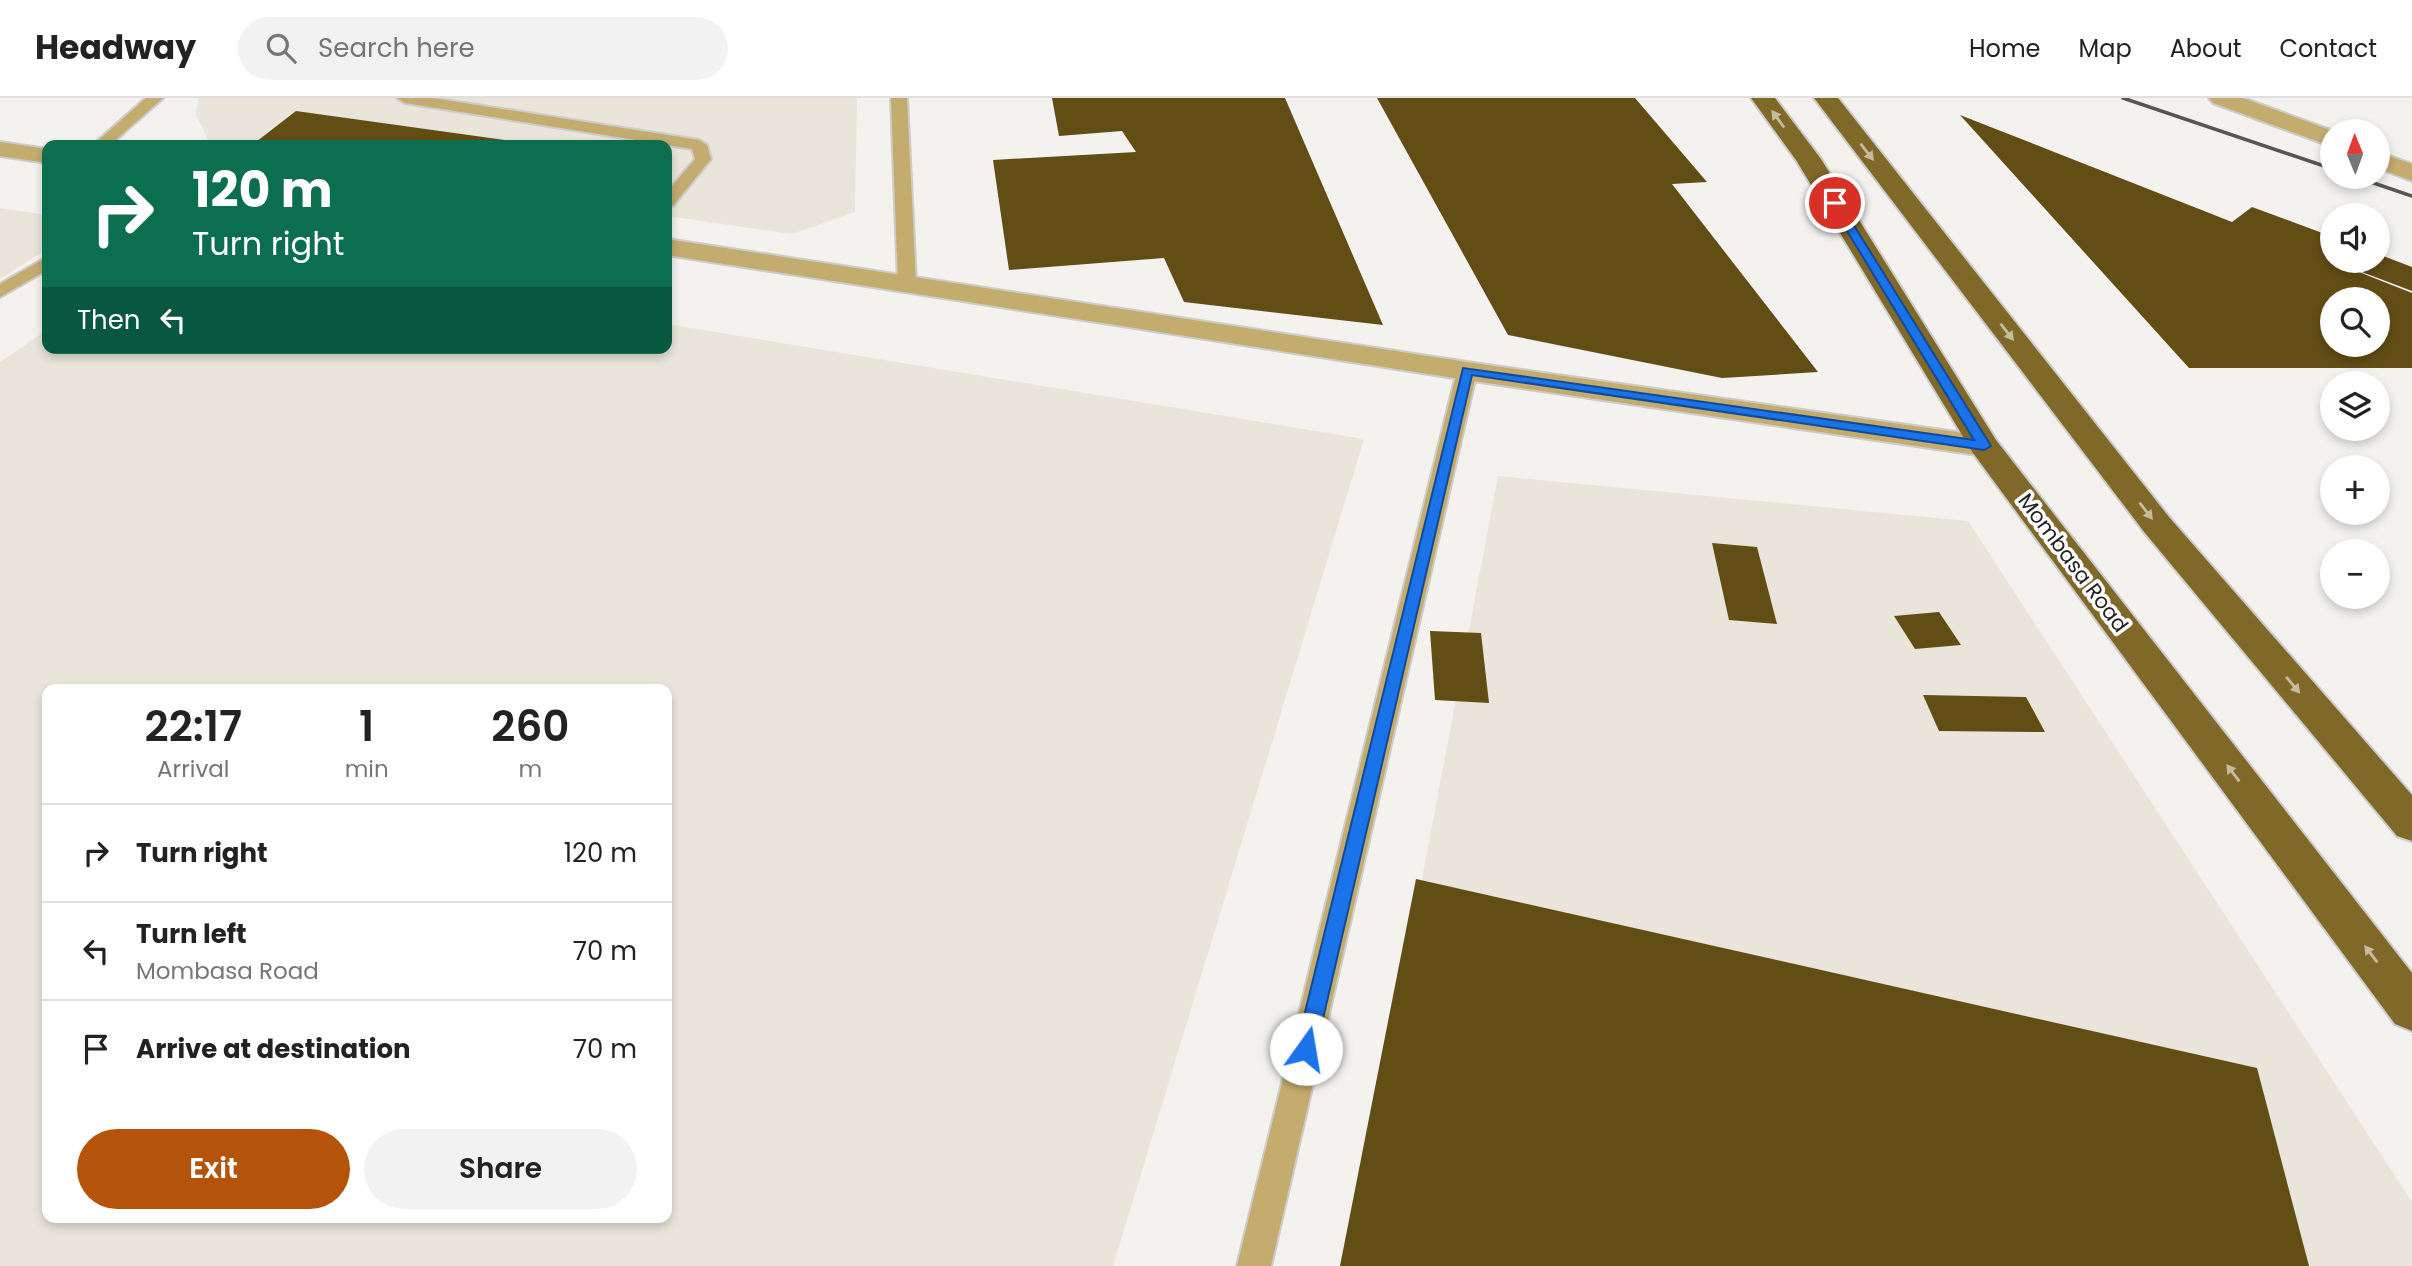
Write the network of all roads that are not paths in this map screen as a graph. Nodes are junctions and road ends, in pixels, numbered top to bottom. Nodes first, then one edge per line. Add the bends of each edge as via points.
1 (155, 98) edge
2 (405, 98) edge
3 (899, 98) edge
4 (1763, 98) edge
5 (1825, 98) edge
6 (2221, 98) edge
7 (499, 104) edge
8 (2320, 135) edge
9 (107, 140) edge
10 (0, 149) edge
11 (42, 155) edge
12 (2390, 164) edge
13 (2412, 173) edge
14 (672, 196) edge
15 (672, 248) edge
16 (42, 265) edge
17 (907, 283) junction
18 (0, 292) edge
19 (1467, 370) junction
20 (1984, 446) junction
21 (2412, 824) edge
22 (2412, 1009) edge
23 (1254, 1266) edge

1 - 9 lane
2 - 7 lane
3 - 17 lane
20 -> 4 highway, Mombasa Road via 1808,159
5 -> 21 highway via 2157,525
6 - 8 street
7 - 14 lane via 699,145 703,159
10 - 11 street
12 - 13 street
15 - 17 street
16 - 18 lane
17 - 19 street
19 - 20 street
19 - 23 lane
22 -> 20 highway, Mombasa Road

